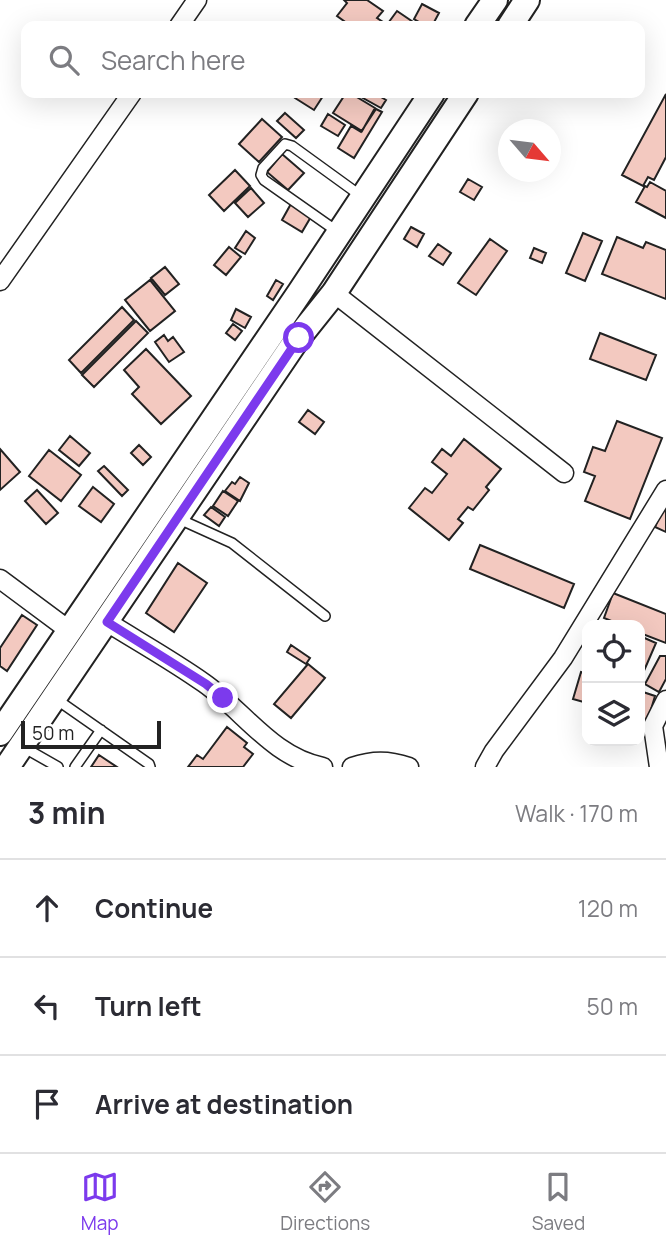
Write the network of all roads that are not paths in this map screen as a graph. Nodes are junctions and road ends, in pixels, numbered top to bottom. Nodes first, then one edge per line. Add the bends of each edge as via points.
1 (197, 0) edge
2 (495, 0) edge
3 (527, 0) edge
4 (182, 21) edge
5 (480, 21) edge
6 (513, 21) edge
7 (128, 98) edge
8 (429, 98) edge
9 (463, 98) edge
10 (362, 197) junction
11 (339, 233) junction
12 (0, 281) edge
13 (334, 293) junction
14 (564, 473) dead end
15 (666, 490) edge
16 (177, 518) junction
17 (0, 579) edge
18 (326, 616) dead end
19 (107, 622) junction
20 (70, 631) junction
21 (55, 698) junction
22 (666, 700) edge
23 (101, 730) junction
24 (0, 733) edge
25 (22, 746) junction
26 (7, 767) edge
27 (58, 767) edge
28 (75, 767) edge
29 (150, 767) edge
30 (323, 767) edge
31 (352, 767) edge
32 (410, 767) edge
33 (485, 767) edge
34 (659, 767) edge

1 - 4 street
2 - 5 main road
3 - 6 main road
7 - 12 street
8 - 10 main road
9 - 13 main road
10 - 11 main road
10 - 11 lane via 292,146 285,144 263,168 264,180
11 - 20 main road
13 - 14 street
13 - 16 main road
15 - 33 street via 563,658
16 - 18 lane via 232,543
16 - 19 main road
17 - 20 street
19 - 21 main road
19 - 30 street via 206,684 279,748
20 - 24 main road
21 - 23 lane
21 - 25 main road
22 - 34 street via 653,726
23 - 28 lane
23 - 29 lane
25 - 26 main road
25 - 27 lane
31 - 32 street via 370,761

